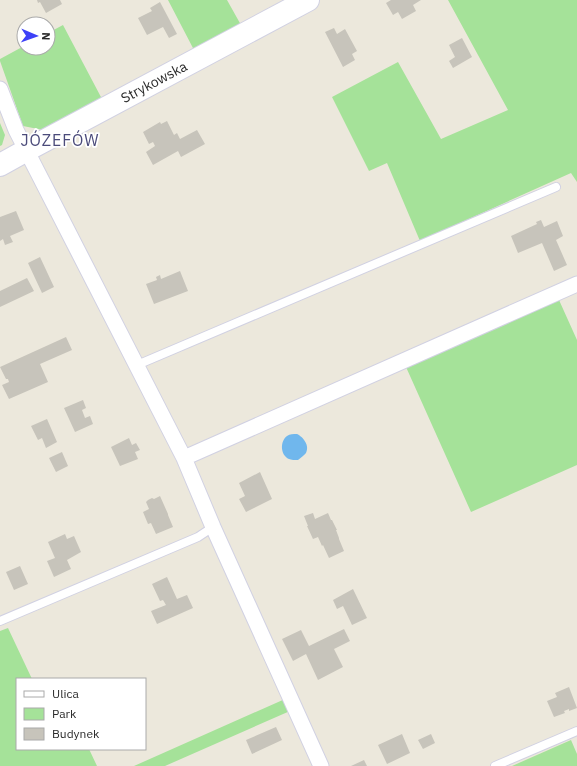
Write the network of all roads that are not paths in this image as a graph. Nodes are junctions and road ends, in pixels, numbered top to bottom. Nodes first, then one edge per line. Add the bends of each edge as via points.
1 (308, 0) edge
2 (0, 89) edge
3 (27, 150) junction
4 (0, 165) edge
5 (556, 187) dead end
6 (577, 284) edge
7 (137, 365) junction
8 (184, 458) junction
9 (213, 527) junction
10 (0, 621) edge
11 (577, 731) edge
12 (321, 766) edge
13 (495, 766) edge

1 - 3 street, Strykowska
2 - 3 street
3 - 4 street, Strykowska
3 - 7 street
5 - 7 lane
6 - 8 street
7 - 8 street
8 - 9 street
9 - 10 lane via 198,536
9 - 12 street
11 - 13 lane

